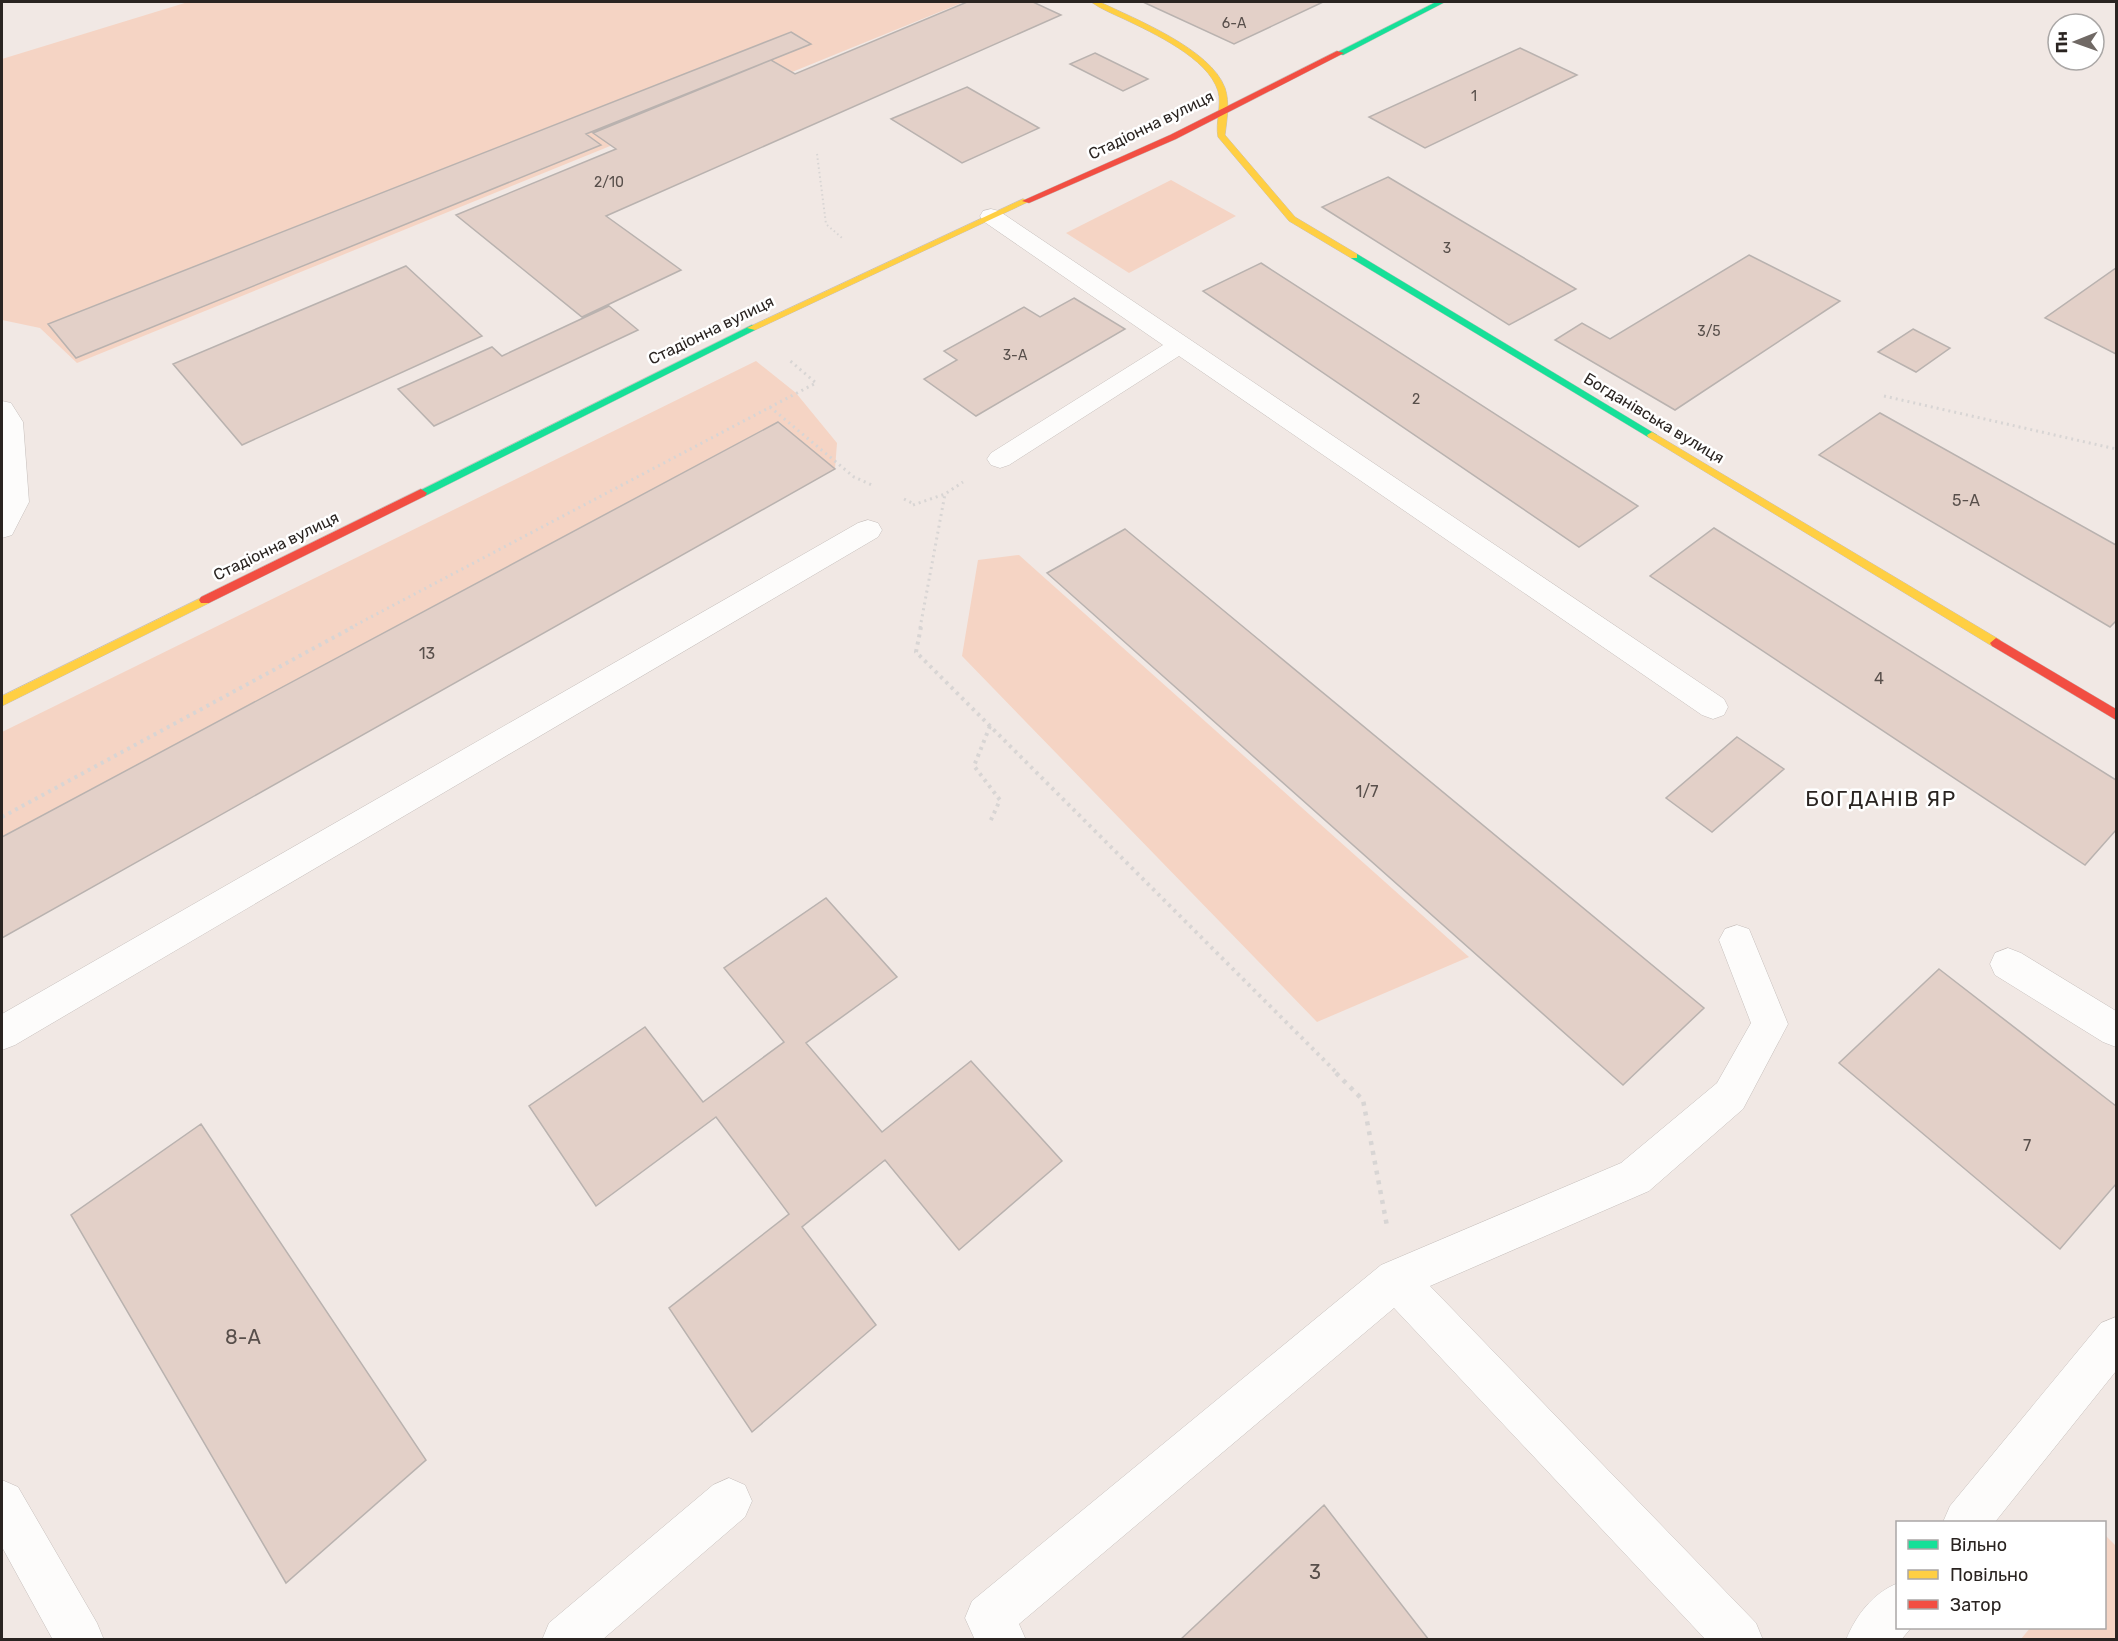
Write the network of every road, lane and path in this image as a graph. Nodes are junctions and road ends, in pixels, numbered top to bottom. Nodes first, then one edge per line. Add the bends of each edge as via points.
1 (1095, 2) edge
2 (1441, 2) edge
3 (1223, 109) junction
4 (817, 154) dead end
5 (991, 216) junction
6 (844, 240) dead end
7 (1181, 344) junction
8 (786, 357) dead end
9 (1884, 396) dead end
10 (770, 407) junction
11 (2, 409) edge
12 (2116, 449) edge
13 (1000, 459) dead end
14 (854, 477) dead end
15 (914, 504) dead end
16 (2, 528) edge
17 (868, 530) dead end
18 (2, 701) edge
19 (1713, 707) dead end
20 (2116, 716) edge
21 (990, 726) junction
22 (2, 817) edge
23 (990, 822) dead end
24 (1737, 940) dead end
25 (2008, 964) dead end
26 (2116, 1030) edge
27 (2, 1033) edge
28 (1396, 1280) junction
29 (2116, 1338) edge
30 (729, 1501) dead end
31 (2, 1503) edge
32 (1967, 1521) edge
33 (1896, 1608) edge
34 (80, 1640) edge
35 (566, 1640) edge
36 (1002, 1640) edge
37 (1739, 1640) edge
38 (1870, 1640) edge

1 - 3 street, Богданівська вулиця via 1199,62 1219,85
2 - 3 street, Стадіонна вулиця
3 - 5 street, Стадіонна вулиця via 1173,137
3 - 20 street, Богданівська вулиця via 1221,135 1292,219
4 - 6 path via 826,224
5 - 7 lane
5 - 18 street, Стадіонна вулиця via 752,328
7 - 13 lane
7 - 19 lane
8 - 10 path via 816,383
9 - 12 path
10 - 14 path
10 - 22 path
11 - 16 lane via 10,422 15,502
15 - 21 path via 945,494 916,652
17 - 27 lane
21 - 23 path via 974,766 1000,800
21 - 28 path via 1363,1100
24 - 28 lane via 1770,1024 1730,1096 1635,1177
25 - 26 lane
28 - 36 lane via 988,1618
28 - 37 lane
29 - 32 lane
30 - 35 lane
31 - 34 lane
33 - 38 lane

